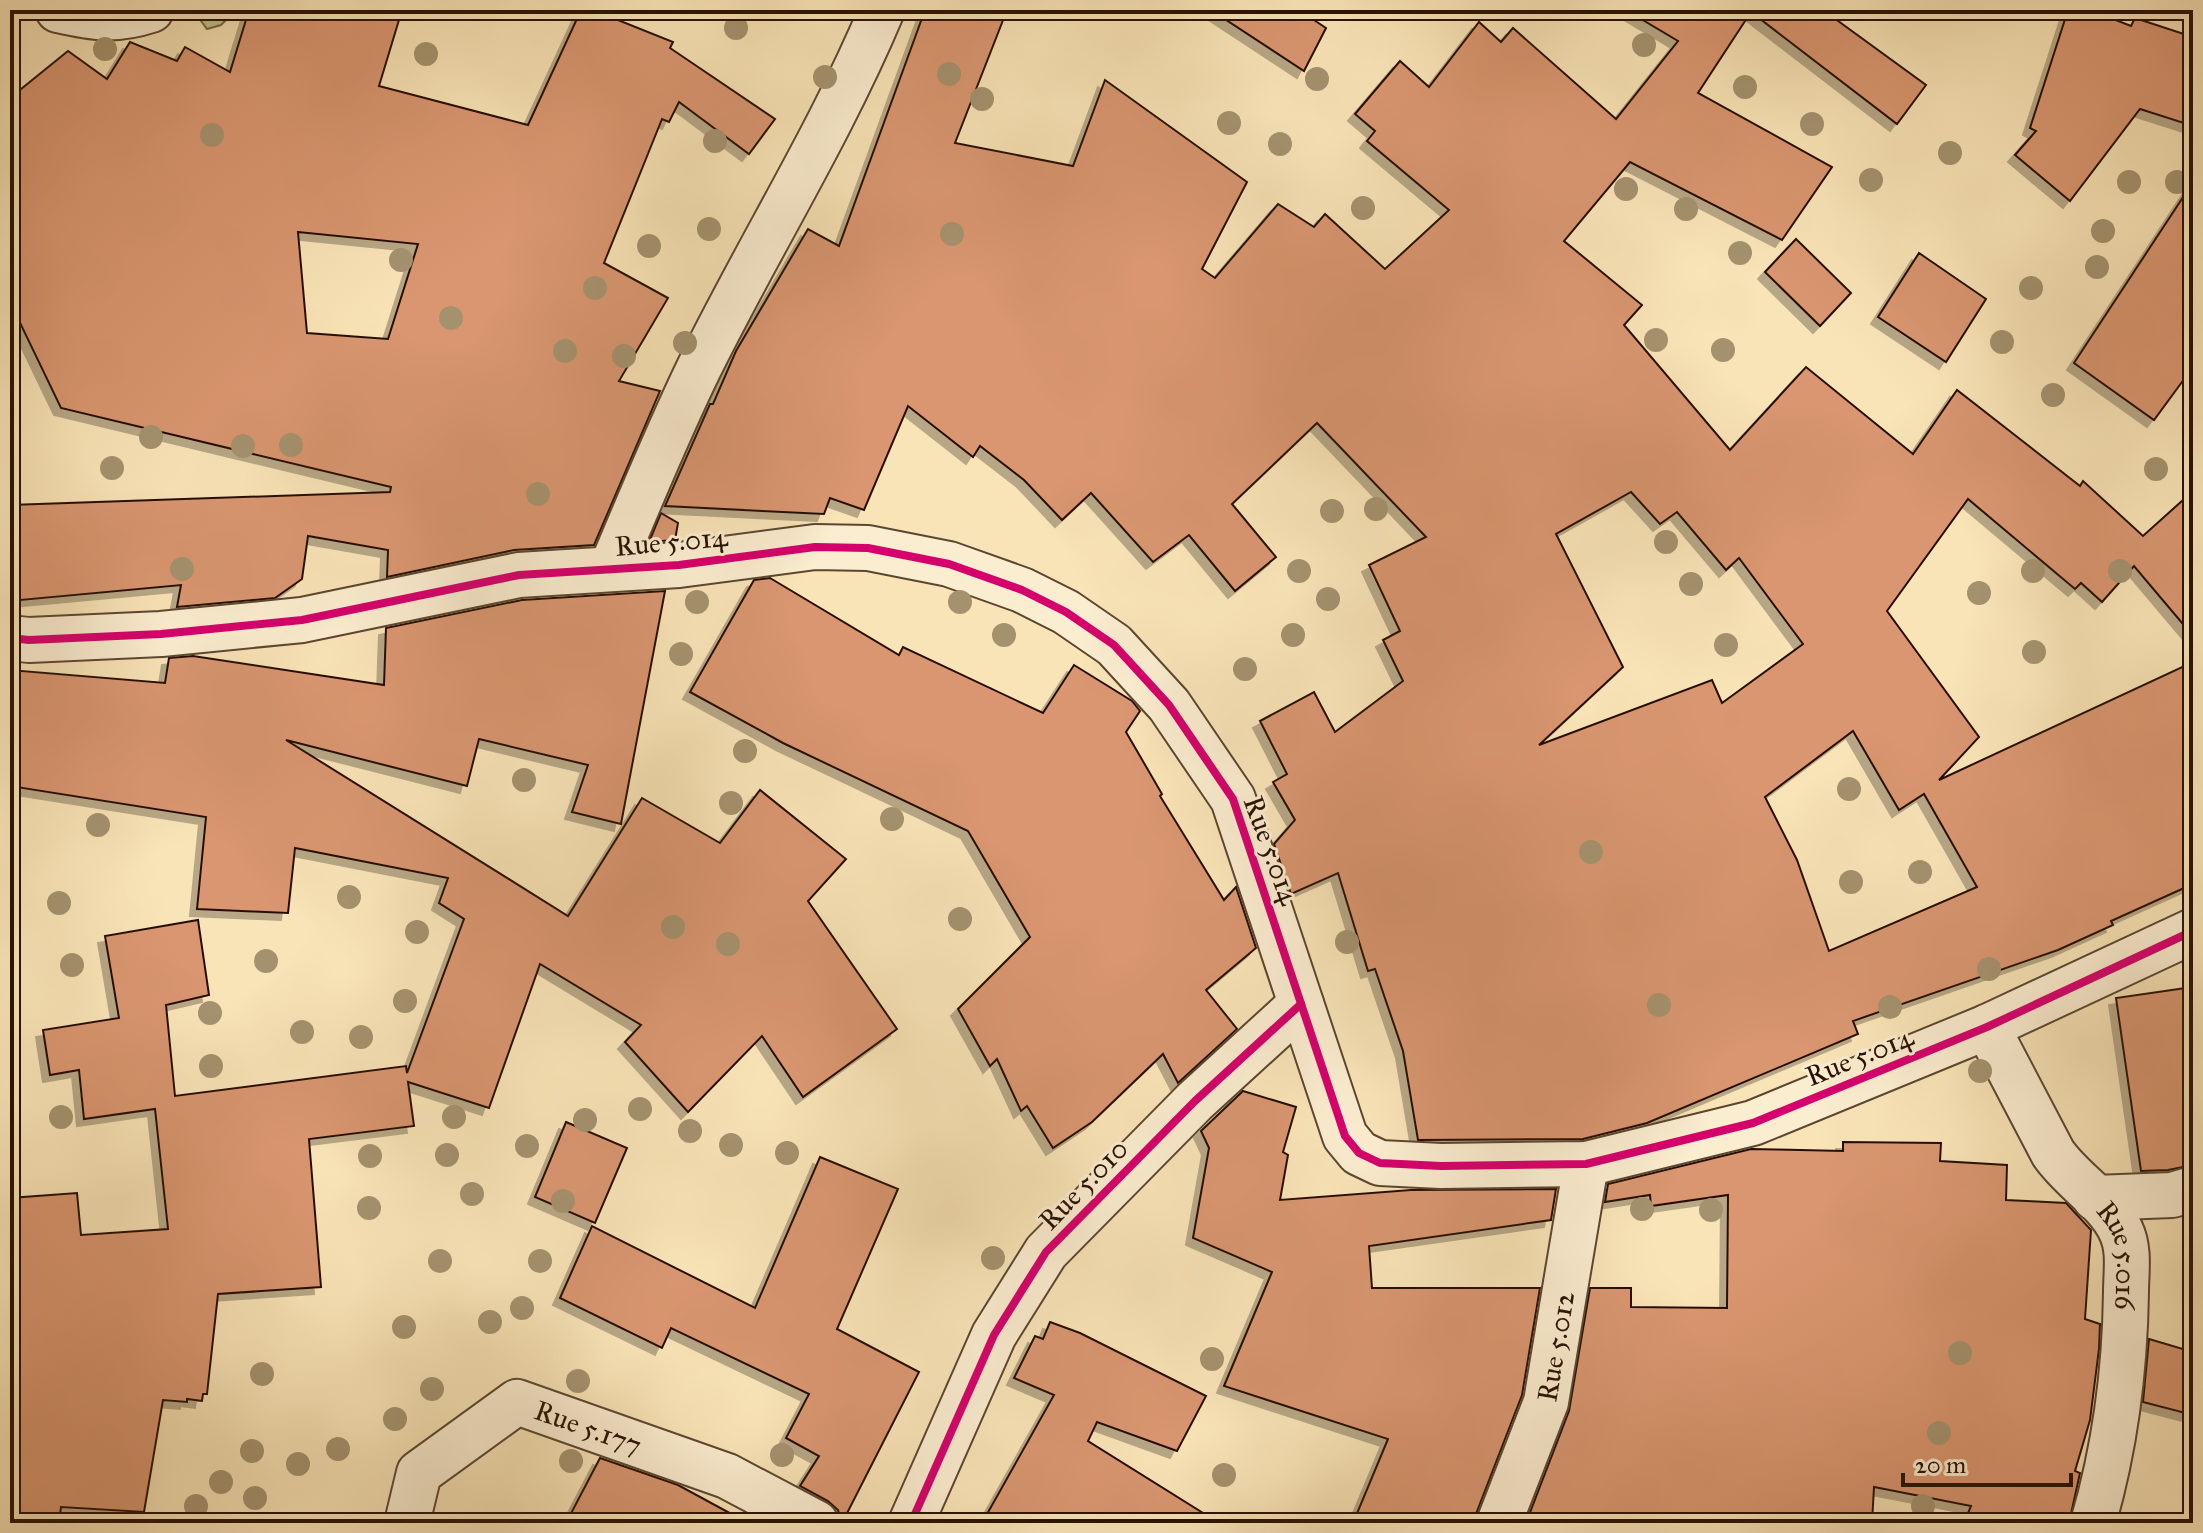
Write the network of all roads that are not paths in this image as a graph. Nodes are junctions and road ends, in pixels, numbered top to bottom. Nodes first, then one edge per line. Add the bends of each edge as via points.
1 (58, 10) edge
2 (151, 10) edge
3 (882, 10) edge
4 (611, 569) junction
5 (10, 638) edge
6 (2193, 931) edge
7 (1301, 1004) junction
8 (1987, 1027) junction
9 (1586, 1164) junction
10 (2193, 1189) edge
11 (2095, 1198) junction
12 (407, 1523) edge
13 (816, 1523) edge
14 (911, 1523) edge
15 (1499, 1523) edge
16 (2093, 1523) edge

1 - 2 street via 92,18 126,18
3 - 4 street via 813,155 700,367
4 - 5 street, Rue 5.014 via 519,575 302,620 161,634
4 - 7 street, Rue 5.014 via 815,547 868,548 949,564 1066,612 1114,645 1169,705 1233,799
6 - 8 street, Rue 5.014
7 - 9 street, Rue 5.014 via 1345,1136 1359,1153 1380,1163 1441,1166
7 - 14 street, Rue 5.010 via 1195,1101 1046,1252 994,1335
8 - 9 street, Rue 5.014 via 1753,1123
8 - 11 street, Rue 5.016 via 2057,1159
9 - 15 street, Rue 5.012 via 1546,1402
10 - 11 street via 2172,1195
11 - 16 street, Rue 5.016 via 2120,1228 2127,1246 2125,1341 2108,1473
12 - 13 street, Rue 5.177 via 419,1473 517,1402 727,1476

